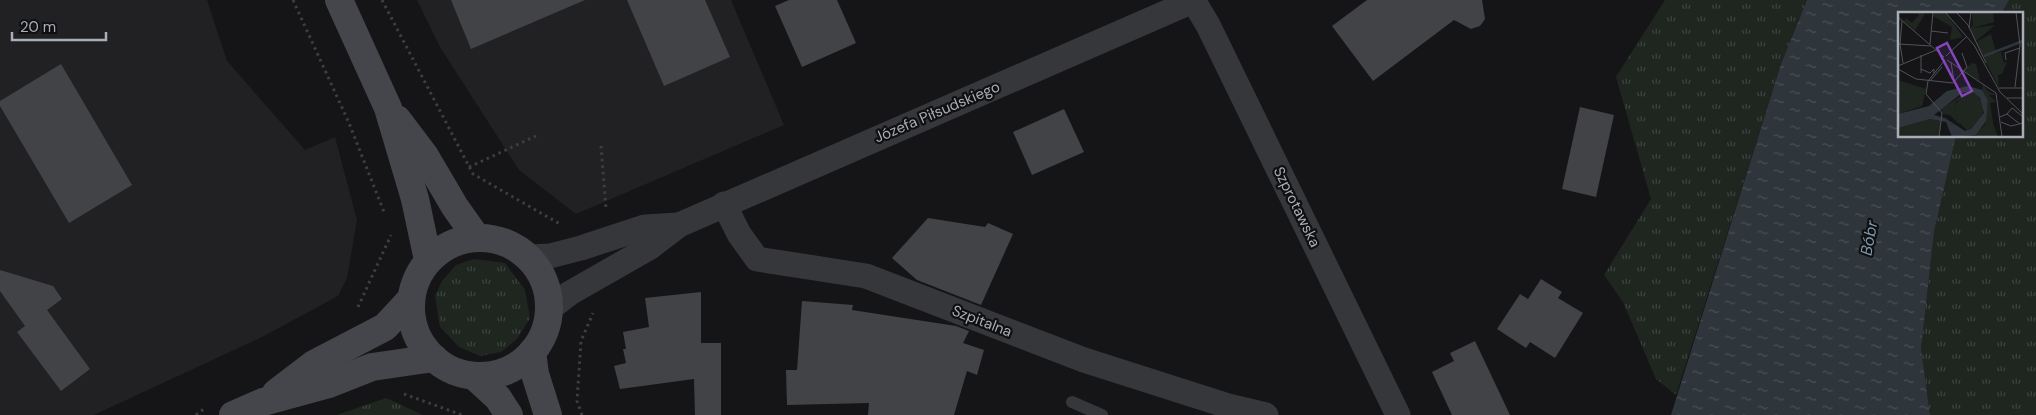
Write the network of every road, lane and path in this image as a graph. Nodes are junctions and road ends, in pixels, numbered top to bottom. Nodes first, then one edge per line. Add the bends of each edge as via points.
1 (293, 0) edge
2 (338, 0) edge
3 (382, 0) edge
4 (1194, 0) edge
5 (388, 108) junction
6 (536, 136) dead end
7 (601, 146) dead end
8 (469, 167) junction
9 (724, 204) junction
10 (606, 211) dead end
11 (384, 212) dead end
12 (678, 225) junction
13 (477, 238) junction
14 (581, 248) junction
15 (528, 257) junction
16 (428, 260) junction
17 (595, 278) junction
18 (411, 299) junction
19 (549, 310) junction
20 (532, 352) junction
21 (434, 358) junction
22 (474, 376) junction
23 (263, 402) junction
24 (1072, 402) dead end
25 (233, 415) edge
26 (509, 415) edge
27 (548, 415) edge
28 (582, 415) edge
29 (1102, 415) edge
30 (1266, 415) edge
31 (1398, 415) edge

1 - 11 path via 349,123
2 - 5 street
3 - 8 path
4 - 9 street, Józefa Piłsudskiego
4 - 31 street, Szprotawska
5 - 13 street via 425,156
5 - 16 street via 415,199
6 - 8 path
7 - 10 path
8 - 14 path via 473,174 572,230
9 - 12 street, Józefa Piłsudskiego
9 - 30 street, Szpitalna via 739,234 757,259 866,276 1084,360
12 - 14 street via 645,227
12 - 17 street via 649,248
13 - 15 street via 495,239
13 - 16 street via 442,248
14 - 15 street via 550,256
15 - 19 street via 540,272 547,290
16 - 18 street via 417,278
17 - 19 street
17 - 28 path via 601,296 581,341 577,401
18 - 21 street via 412,321 420,342
18 - 23 street via 385,327 314,364
19 - 20 street via 544,332
20 - 22 street via 516,366 495,374
20 - 27 street via 535,374
21 - 22 street via 452,370
21 - 23 street via 372,367 329,384
22 - 26 street via 498,398
23 - 25 street
24 - 29 lane

